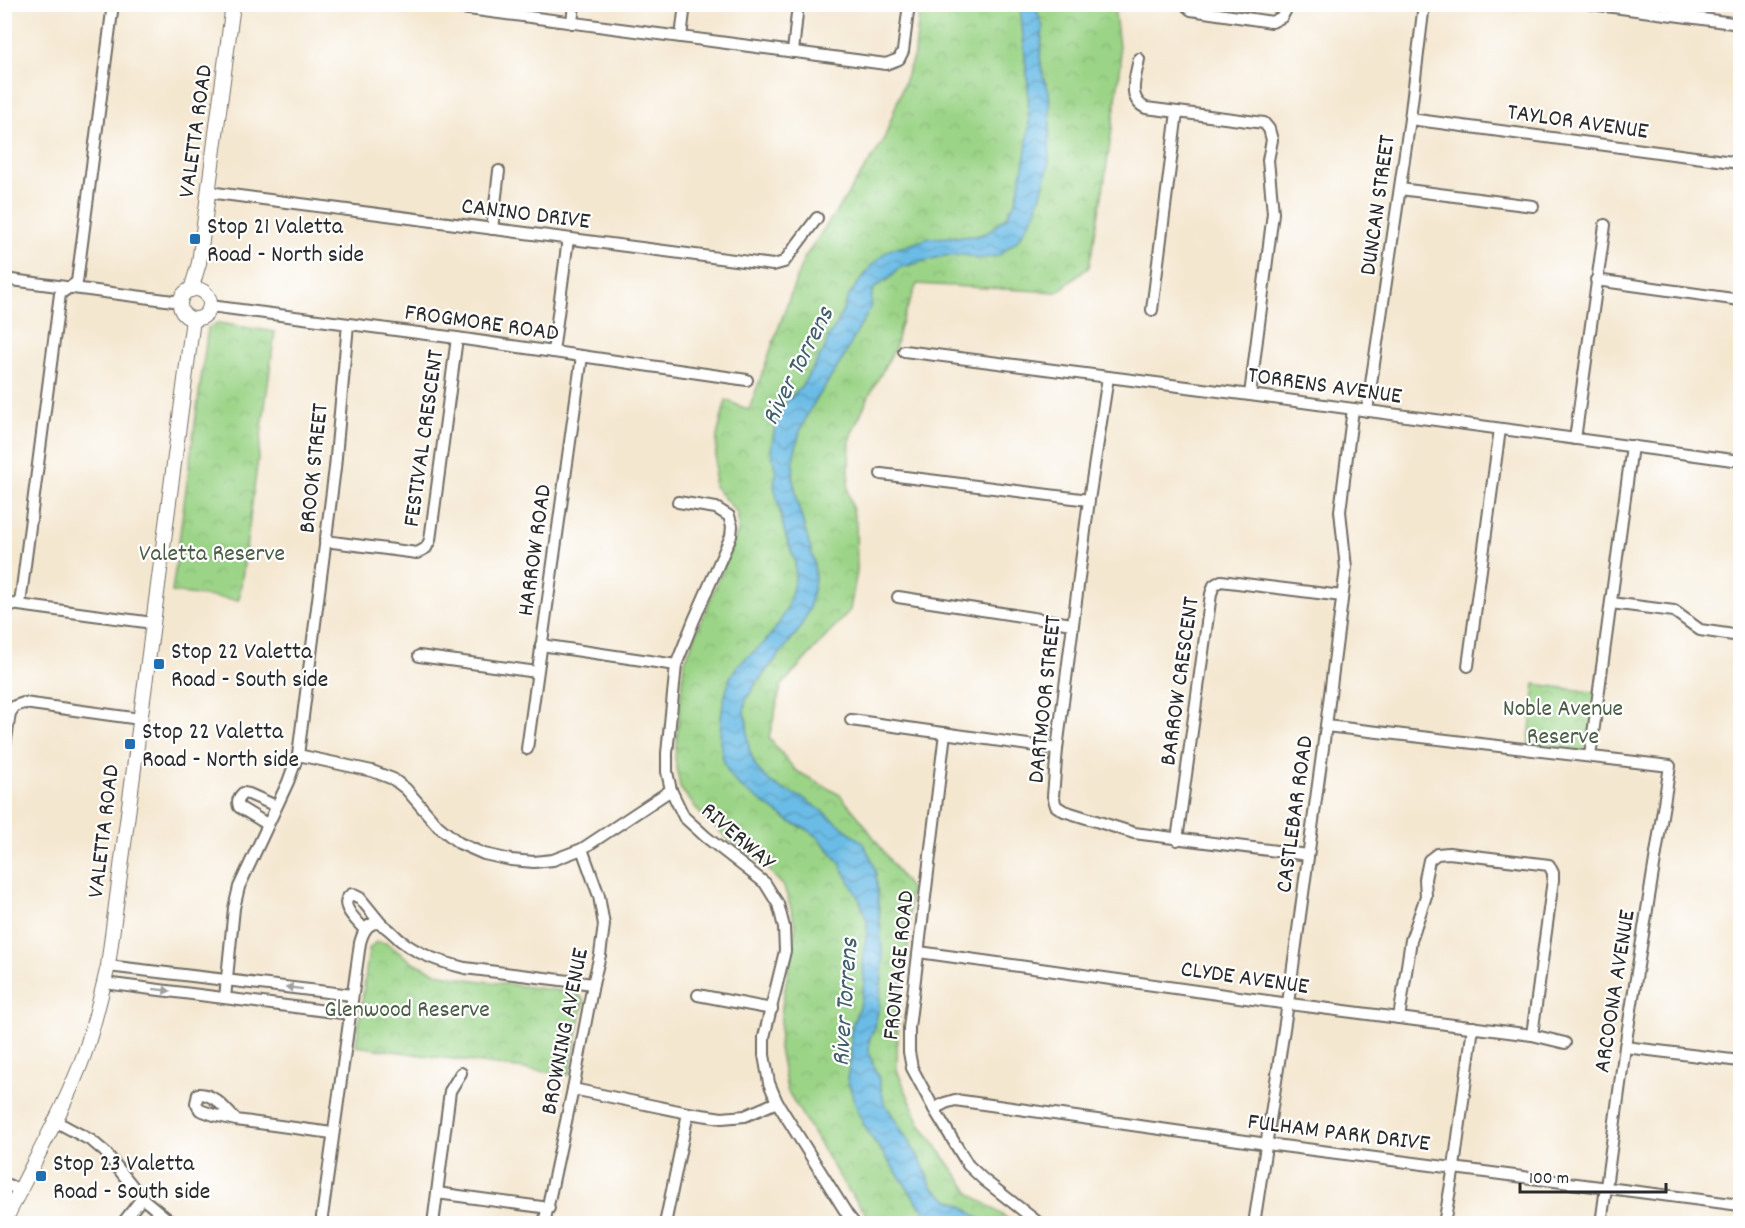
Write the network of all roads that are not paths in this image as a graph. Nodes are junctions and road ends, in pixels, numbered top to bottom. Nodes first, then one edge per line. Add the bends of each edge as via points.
1 (113, 4) edge
2 (233, 4) edge
3 (430, 4) edge
4 (574, 4) edge
5 (685, 4) edge
6 (798, 4) edge
7 (909, 4) edge
8 (1184, 4) edge
9 (1289, 4) edge
10 (1424, 4) edge
11 (1591, 4) edge
12 (462, 7) edge
13 (1660, 9) edge
14 (572, 23) junction
15 (1740, 24) edge
16 (681, 37) junction
17 (793, 52) junction
18 (1139, 59) dead end
19 (1177, 112) junction
20 (1410, 119) junction
21 (1740, 163) edge
22 (499, 171) dead end
23 (1400, 189) junction
24 (208, 192) junction
25 (1533, 206) dead end
26 (817, 218) dead end
27 (1605, 225) dead end
28 (492, 229) junction
29 (568, 239) junction
30 (4, 279) edge
31 (1596, 280) junction
32 (69, 288) junction
33 (196, 291) junction
34 (1740, 300) edge
35 (181, 302) junction
36 (210, 306) junction
37 (1152, 310) dead end
38 (194, 319) junction
39 (348, 324) junction
40 (457, 338) junction
41 (904, 351) dead end
42 (553, 352) junction
43 (582, 356) junction
44 (1108, 377) junction
45 (747, 380) dead end
46 (1250, 395) junction
47 (1353, 409) junction
48 (1367, 411) junction
49 (1500, 429) junction
50 (1575, 439) junction
51 (1632, 446) junction
52 (1740, 461) edge
53 (881, 474) dead end
54 (1089, 500) junction
55 (678, 502) dead end
56 (325, 541) junction
57 (1342, 596) junction
58 (898, 597) dead end
59 (4, 603) edge
60 (1611, 603) junction
61 (20, 604) junction
62 (153, 623) junction
63 (1072, 624) junction
64 (1740, 636) edge
65 (541, 645) junction
66 (419, 656) dead end
67 (676, 665) junction
68 (1468, 666) dead end
69 (537, 672) junction
70 (140, 719) junction
71 (851, 720) dead end
72 (1326, 726) junction
73 (945, 733) junction
74 (527, 749) dead end
75 (1057, 749) junction
76 (4, 752) edge
77 (298, 755) junction
78 (1590, 756) junction
79 (671, 790) junction
80 (276, 806) junction
81 (267, 825) junction
82 (1177, 840) junction
83 (582, 849) junction
84 (1308, 855) junction
85 (382, 925) junction
86 (365, 930) junction
87 (919, 952) junction
88 (108, 966) junction
89 (227, 980) junction
90 (104, 982) junction
91 (593, 984) junction
92 (352, 995) junction
93 (698, 995) dead end
94 (225, 998) junction
95 (1288, 1003) junction
96 (772, 1009) junction
97 (350, 1014) junction
98 (1399, 1018) junction
99 (1473, 1028) junction
100 (1532, 1035) junction
101 (1565, 1043) dead end
102 (1625, 1047) junction
103 (1740, 1061) edge
104 (461, 1073) dead end
105 (573, 1089) junction
106 (777, 1102) junction
107 (934, 1109) junction
108 (688, 1113) junction
109 (236, 1120) dead end
110 (55, 1121) junction
111 (333, 1133) junction
112 (1267, 1144) junction
113 (1454, 1167) junction
114 (4, 1183) edge
115 (1606, 1188) junction
116 (20, 1190) junction
117 (437, 1193) junction
118 (142, 1198) junction
119 (1740, 1205) edge
120 (549, 1208) junction
121 (4, 1224) edge
122 (122, 1224) edge
123 (177, 1224) edge
124 (321, 1224) edge
125 (433, 1224) edge
126 (544, 1224) edge
127 (665, 1224) edge
128 (855, 1224) edge
129 (1040, 1224) edge
130 (1254, 1224) edge
131 (1444, 1224) edge
132 (1601, 1224) edge

1 - 32 street via 77,282
2 - 24 street, VALETTA ROAD
3 - 12 street
4 - 14 street
5 - 16 street
6 - 17 street
7 - 17 street via 899,59 886,63
8 - 9 street via 1191,10 1272,22 1282,17
10 - 20 street, DUNCAN STREET
11 - 13 street
12 - 14 street
13 - 15 street
14 - 16 street
16 - 17 street
18 - 19 street via 1133,91 1138,105
19 - 37 street
19 - 46 street via 1264,123 1272,140 1268,160 1273,213
20 - 21 street, TAYLOR AVENUE
20 - 23 street, DUNCAN STREET
22 - 28 street
23 - 25 street
23 - 48 street, DUNCAN STREET
24 - 28 street, CANINO DRIVE
24 - 33 street, VALETTA ROAD
26 - 29 street, CANINO DRIVE via 784,262 773,265
27 - 31 street
28 - 29 street, CANINO DRIVE
29 - 42 street
30 - 32 street
31 - 34 street
31 - 50 street
32 - 35 street
32 - 61 street via 60,294
33 - 35 street via 186,293
33 - 36 street via 206,294
35 - 38 street via 184,314
36 - 38 street via 206,315
36 - 39 street, FROGMORE ROAD
38 - 62 street, VALETTA ROAD
39 - 40 street, FROGMORE ROAD
39 - 56 street, BROOK STREET
40 - 42 street, FROGMORE ROAD
40 - 56 street, FESTIVAL CRESCENT via 426,548 417,553
41 - 44 street, TORRENS AVENUE
42 - 43 street, FROGMORE ROAD
43 - 45 street, FROGMORE ROAD
43 - 65 street, HARROW ROAD
44 - 46 street, TORRENS AVENUE
44 - 54 street, DARTMOOR STREET
46 - 47 street, TORRENS AVENUE
47 - 48 street, TORRENS AVENUE
47 - 57 street, CASTLEBAR ROAD via 1340,512 1346,568
48 - 49 street, TORRENS AVENUE
49 - 50 street, TORRENS AVENUE
49 - 68 street
50 - 51 street, TORRENS AVENUE
51 - 52 street, TORRENS AVENUE
51 - 60 street
53 - 54 street
54 - 63 street, DARTMOOR STREET
55 - 67 street, RIVERWAY via 716,508 729,516 732,526
56 - 77 street, BROOK STREET
57 - 72 street, CASTLEBAR ROAD
57 - 82 street, BARROW CRESCENT via 1221,581 1214,585
58 - 63 street
59 - 61 street
60 - 64 street via 1674,611 1700,630
60 - 78 street
61 - 62 street
62 - 70 street, VALETTA ROAD
63 - 75 street, DARTMOOR STREET
65 - 67 street
65 - 69 street, HARROW ROAD
66 - 69 street
67 - 79 street, RIVERWAY via 667,753
69 - 74 street, HARROW ROAD
70 - 76 street via 24,703 15,706 10,714
70 - 88 street, VALETTA ROAD
71 - 73 street
72 - 78 street
72 - 84 street, CASTLEBAR ROAD
73 - 75 street
73 - 87 street, FRONTAGE ROAD
75 - 82 street, DARTMOOR STREET via 1053,796 1056,806 1064,812 1134,833
77 - 80 street, BROOK STREET
77 - 83 street via 393,779 438,826 459,843 484,854 534,862 554,860
78 - 102 street, ARCOONA AVENUE via 1670,766
79 - 83 street
79 - 96 street, RIVERWAY via 684,817 765,883 778,904 785,951
80 - 81 street, BROOK STREET
80 - 81 street via 243,793 237,801 239,807
81 - 89 street, BROOK STREET via 239,887
82 - 84 street, DARTMOOR STREET
83 - 91 street, BROWNING AVENUE via 599,896 604,925
84 - 95 street, CASTLEBAR ROAD
85 - 86 street via 370,925
85 - 86 street via 352,894 345,902
85 - 91 street via 421,954 445,963
86 - 92 street
87 - 95 street, CLYDE AVENUE
87 - 107 street, FRONTAGE ROAD via 909,1052 912,1068
88 - 89 street
88 - 90 street, VALETTA ROAD
92 -> 89 street
89 - 94 street, BROOK STREET
90 -> 94 street
90 - 110 street, VALETTA ROAD via 83,1057
91 - 105 street, BROWNING AVENUE
92 - 97 street
93 - 96 street
94 - 97 street
95 - 98 street, CLYDE AVENUE
95 - 112 street, CASTLEBAR ROAD
96 - 106 street, RIVERWAY via 764,1037 764,1055
97 - 111 street
98 - 99 street, CLYDE AVENUE
98 - 100 street via 1411,940 1426,896 1429,860 1437,854 1449,853 1549,865 1553,880
99 - 100 street, CLYDE AVENUE
99 - 113 street
100 - 101 street, CLYDE AVENUE
102 - 103 street
102 - 115 street, ARCOONA AVENUE
104 - 117 street via 450,1091
105 - 108 street
105 - 120 street, BROWNING AVENUE
106 - 108 street via 745,1116 722,1118
106 - 128 street, RIVERWAY
107 - 112 street, FULHAM PARK DRIVE via 956,1100
107 - 129 street, FRONTAGE ROAD via 968,1165
108 - 127 street
109 - 111 street
110 - 116 street, VALETTA ROAD
110 - 118 street via 105,1152
111 - 124 street
112 - 113 street, FULHAM PARK DRIVE
112 - 130 street, CASTLEBAR ROAD
113 - 115 street, FULHAM PARK DRIVE
113 - 131 street
114 - 116 street
115 - 119 street, FULHAM PARK DRIVE
115 - 132 street, ARCOONA AVENUE
116 - 121 street, VALETTA ROAD
117 - 120 street
117 - 125 street
118 - 122 street
118 - 123 street
120 - 126 street, BROWNING AVENUE

